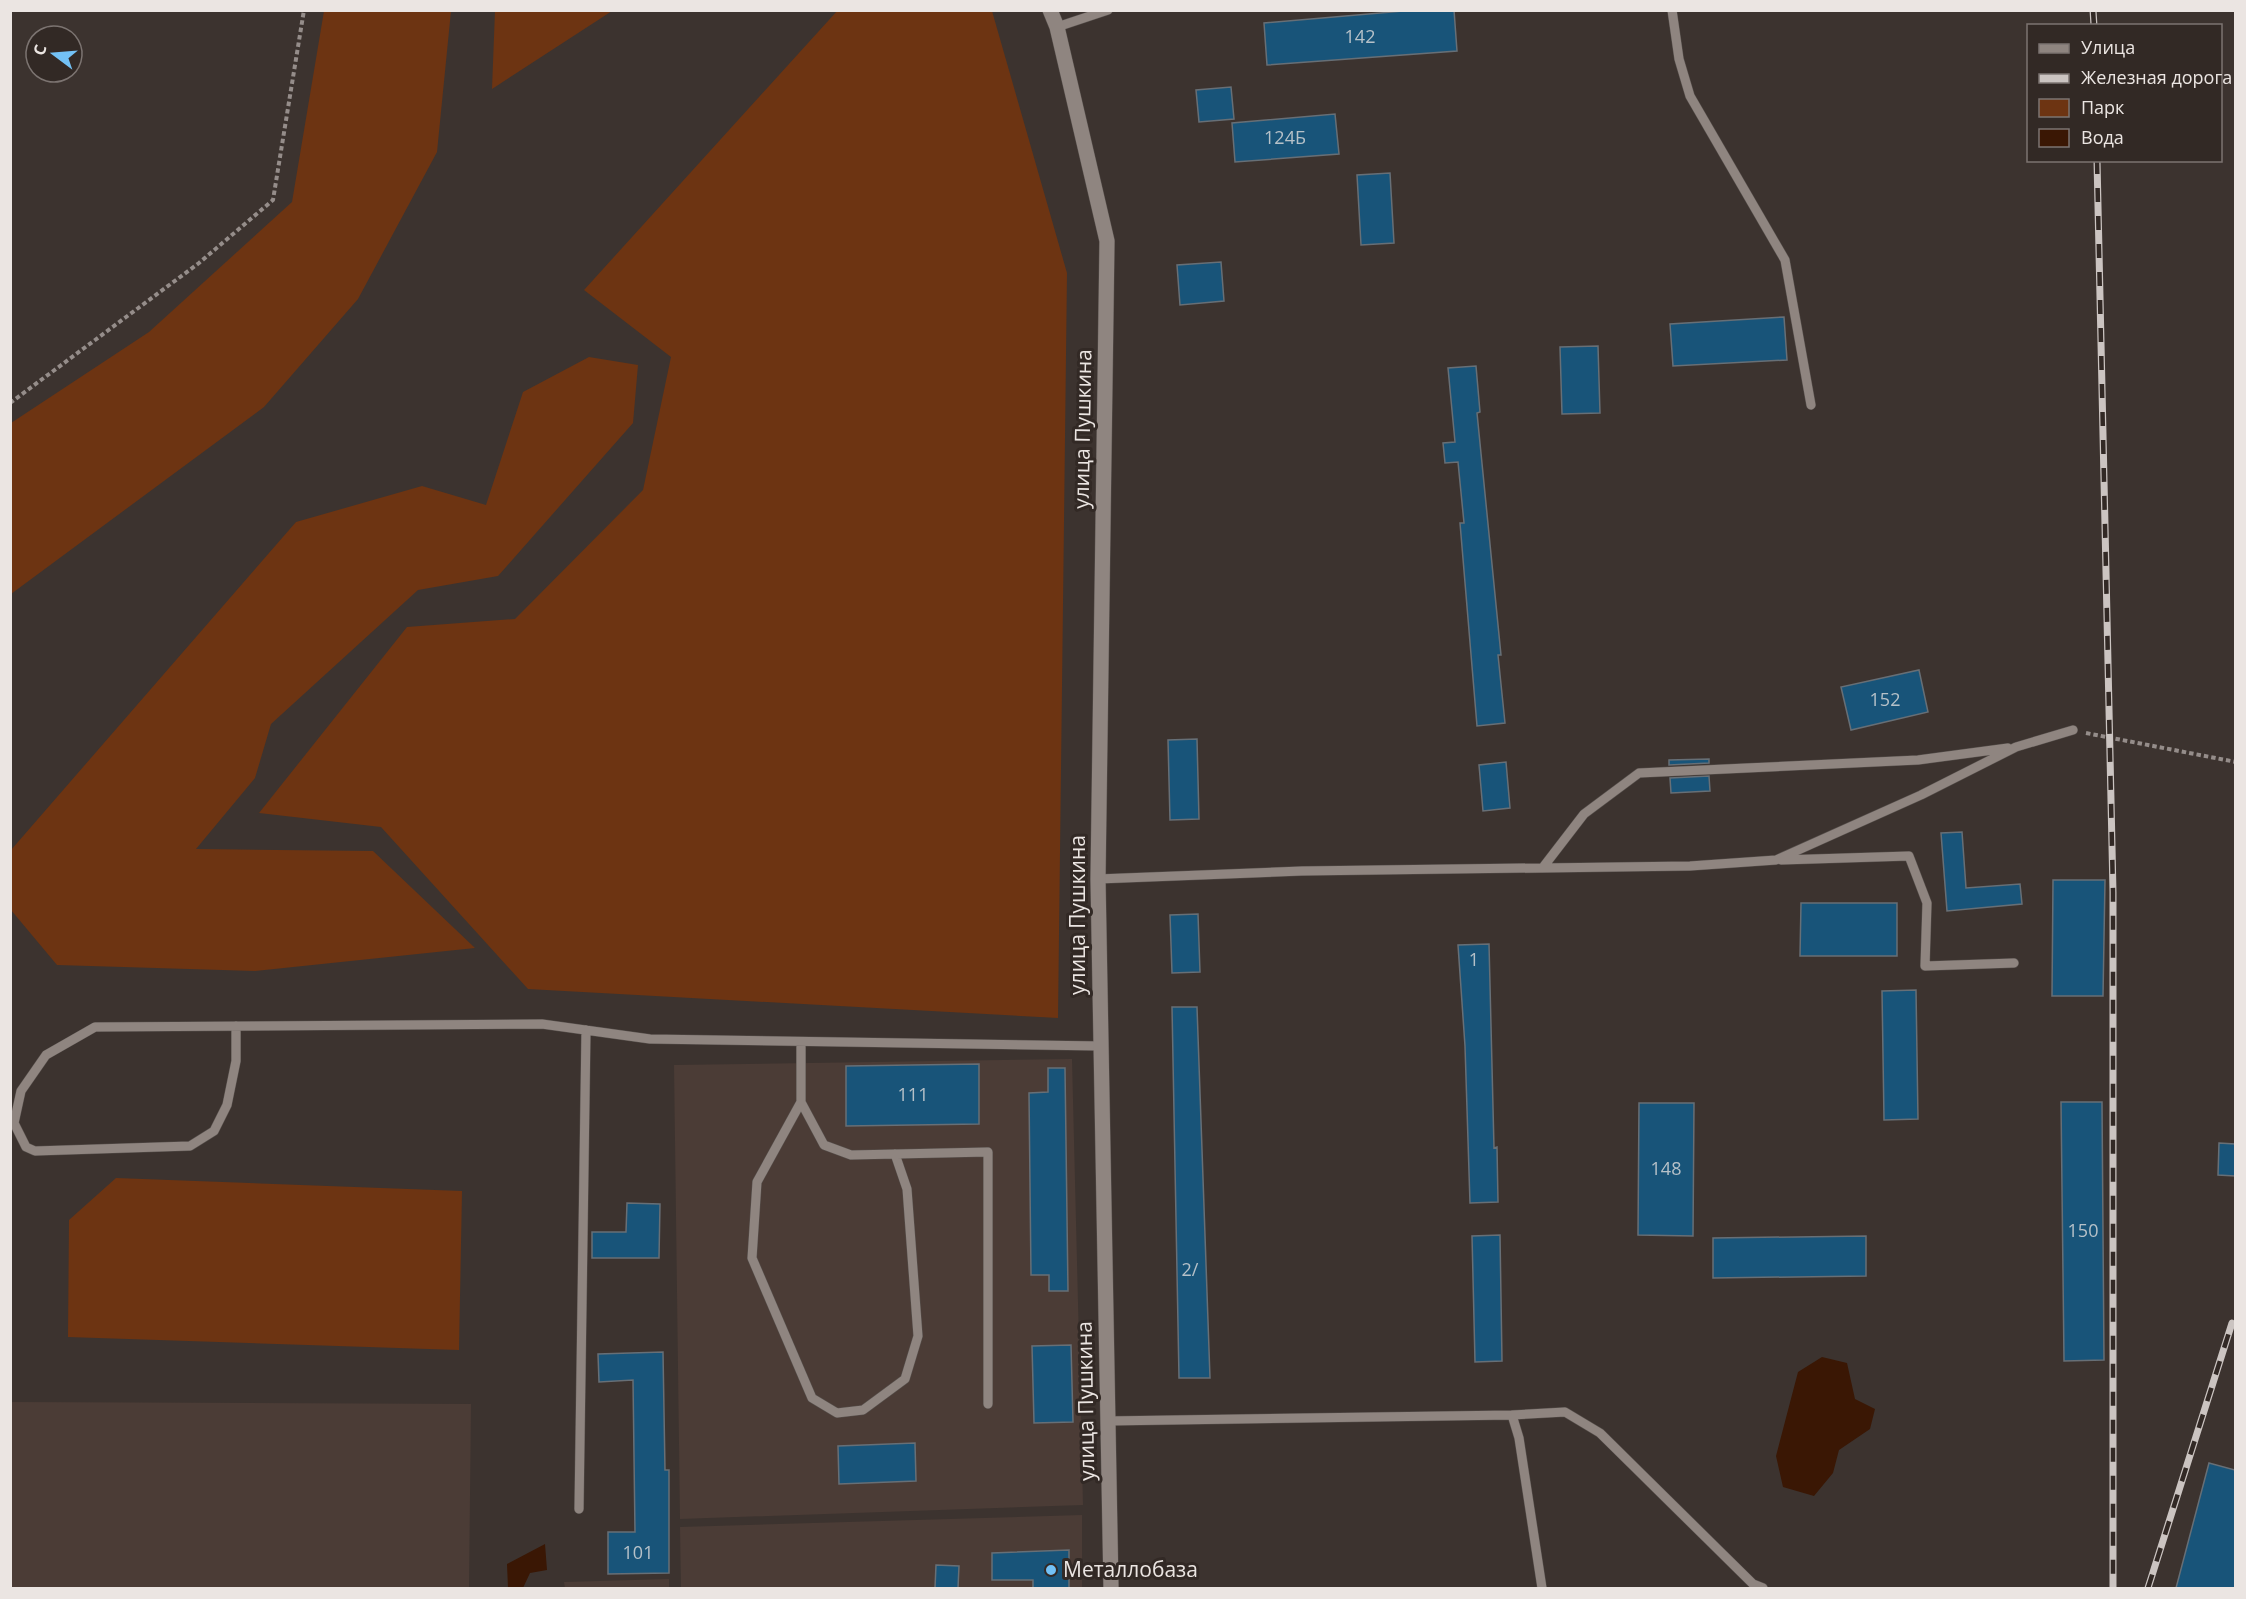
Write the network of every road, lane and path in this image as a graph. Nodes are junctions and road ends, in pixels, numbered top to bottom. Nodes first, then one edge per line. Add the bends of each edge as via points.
1 (304, 10) edge
2 (1050, 10) edge
3 (1108, 10) edge
4 (1672, 10) edge
5 (1057, 27) junction
6 (10, 403) edge
7 (1811, 405) dead end
8 (2073, 730) joint
9 (2016, 747) junction
10 (2235, 762) edge
11 (1776, 860) junction
12 (1544, 866) junction
13 (1098, 879) junction
14 (2014, 963) dead end
15 (236, 1026) junction
16 (586, 1030) junction
17 (801, 1043) junction
18 (1101, 1046) junction
19 (801, 1102) junction
20 (895, 1154) junction
21 (988, 1404) dead end
22 (1512, 1415) junction
23 (1107, 1421) junction
24 (579, 1509) dead end
25 (1110, 1588) edge
26 (1542, 1588) edge
27 (1763, 1588) edge

1 - 6 path via 273,200 199,262
2 - 5 main road, улица Пушкина
3 - 5 lane
4 - 7 lane via 1679,59 1690,96 1785,260
5 - 13 main road, улица Пушкина via 1107,241
8 - 9 lane
8 - 10 path
9 - 11 lane
9 - 12 lane via 1918,760 1639,773 1584,814
11 - 12 lane via 1690,866
11 - 14 lane via 1909,856 1927,903 1925,966
12 - 13 lane
13 - 18 main road, улица Пушкина
15 - 15 lane via 95,1027 46,1055 21,1091 14,1123 26,1147 35,1150 190,1146 214,1131 226,1105 236,1061
15 - 16 lane via 542,1024
16 - 17 lane via 650,1039
16 - 24 lane
17 - 18 lane
17 - 19 lane
18 - 23 main road, улица Пушкина
19 - 20 lane via 824,1145 851,1155
19 - 20 lane via 757,1182 752,1258 812,1398 837,1413 863,1410 906,1379 918,1336 907,1189
20 - 21 lane via 988,1152
22 - 23 lane
22 - 26 lane
22 - 27 lane via 1565,1412 1600,1433 1753,1584
23 - 25 main road, улица Пушкина

